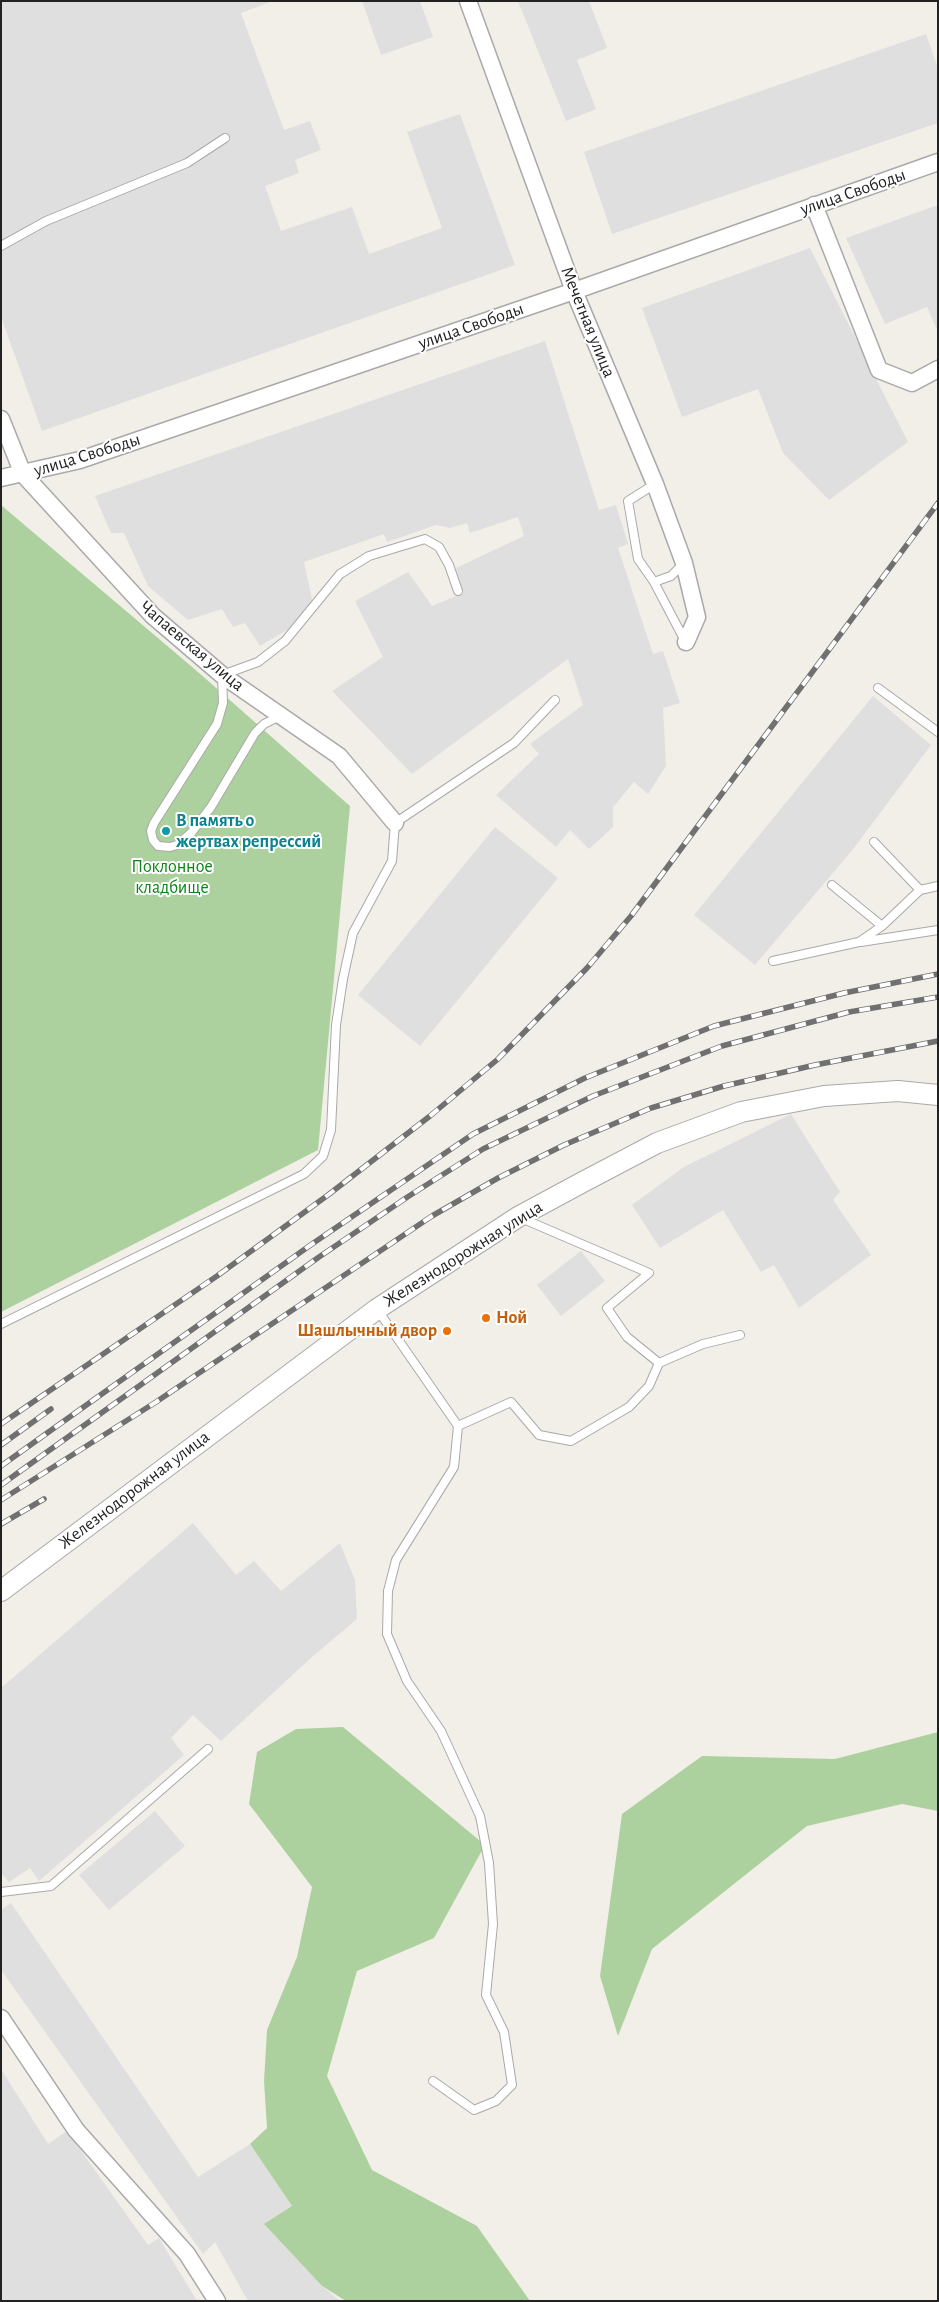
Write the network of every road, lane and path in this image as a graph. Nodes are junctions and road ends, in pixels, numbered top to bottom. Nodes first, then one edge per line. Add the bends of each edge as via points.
1 (468, 1) edge
2 (225, 138) dead end
3 (938, 162) edge
4 (814, 205) junction
5 (1, 246) edge
6 (574, 292) junction
7 (938, 369) edge
8 (1, 419) edge
9 (23, 474) junction
10 (1, 478) edge
11 (655, 484) junction
12 (684, 563) junction
13 (654, 582) junction
14 (458, 591) dead end
15 (686, 642) joint
16 (222, 675) junction
17 (878, 688) dead end
18 (555, 700) dead end
19 (280, 716) junction
20 (938, 732) edge
21 (395, 823) junction
22 (874, 842) dead end
23 (832, 885) dead end
24 (938, 886) edge
25 (920, 890) junction
26 (882, 926) junction
27 (938, 930) edge
28 (859, 942) junction
29 (773, 962) dead end
30 (938, 1095) edge
31 (518, 1217) junction
32 (377, 1309) junction
33 (1, 1324) edge
34 (740, 1335) dead end
35 (659, 1363) junction
36 (458, 1426) junction
37 (1, 1590) edge
38 (208, 1749) dead end
39 (1, 1892) edge
40 (1, 2018) edge
41 (433, 2081) dead end
42 (217, 2301) edge

1 - 6 street, Мечетная улица
2 - 5 lane via 187,163 46,221
3 - 4 street, улица Свободы
4 - 6 street, улица Свободы
4 - 7 street via 879,370 912,383
6 - 9 street, улица Свободы via 80,460
6 - 11 street, Мечетная улица
8 - 9 street, Чапаевская улица
9 - 10 street, улица Свободы
9 - 16 street, Чапаевская улица via 152,616
11 - 12 street, Мечетная улица
11 - 13 lane via 628,502 638,559
12 - 13 lane via 671,576
12 - 15 street, Мечетная улица via 697,617
13 - 15 lane
14 - 16 lane via 439,547 426,539 368,556 340,574 285,641 258,662
16 - 19 street, Чапаевская улица
16 - 19 lane via 223,703 217,724 154,823 151,831 158,846 170,848 191,834 255,733
17 - 20 lane
18 - 21 lane via 514,743
19 - 21 street, Чапаевская улица via 339,756
21 - 33 lane via 392,861 353,933 343,979 336,1026 331,1130 323,1156 304,1174
22 - 25 lane
23 - 26 lane
24 - 25 lane
25 - 26 lane
26 - 28 lane
27 - 28 lane
28 - 29 lane
30 - 31 street, Железнодорожная улица via 898,1091 824,1096 741,1112 657,1143
31 - 32 street, Железнодорожная улица
31 - 35 lane via 649,1273 607,1308 627,1337
32 - 36 lane
32 - 37 street, Железнодорожная улица
34 - 35 lane via 703,1344
35 - 36 lane via 649,1386 629,1407 572,1442 539,1435 511,1402
36 - 41 lane via 454,1467 396,1560 388,1592 387,1634 407,1681 445,1739 480,1816 489,1863 492,1924 486,1995 504,2032 512,2085 496,2101 474,2110
38 - 39 lane via 52,1886
40 - 42 street via 76,2130 187,2254

